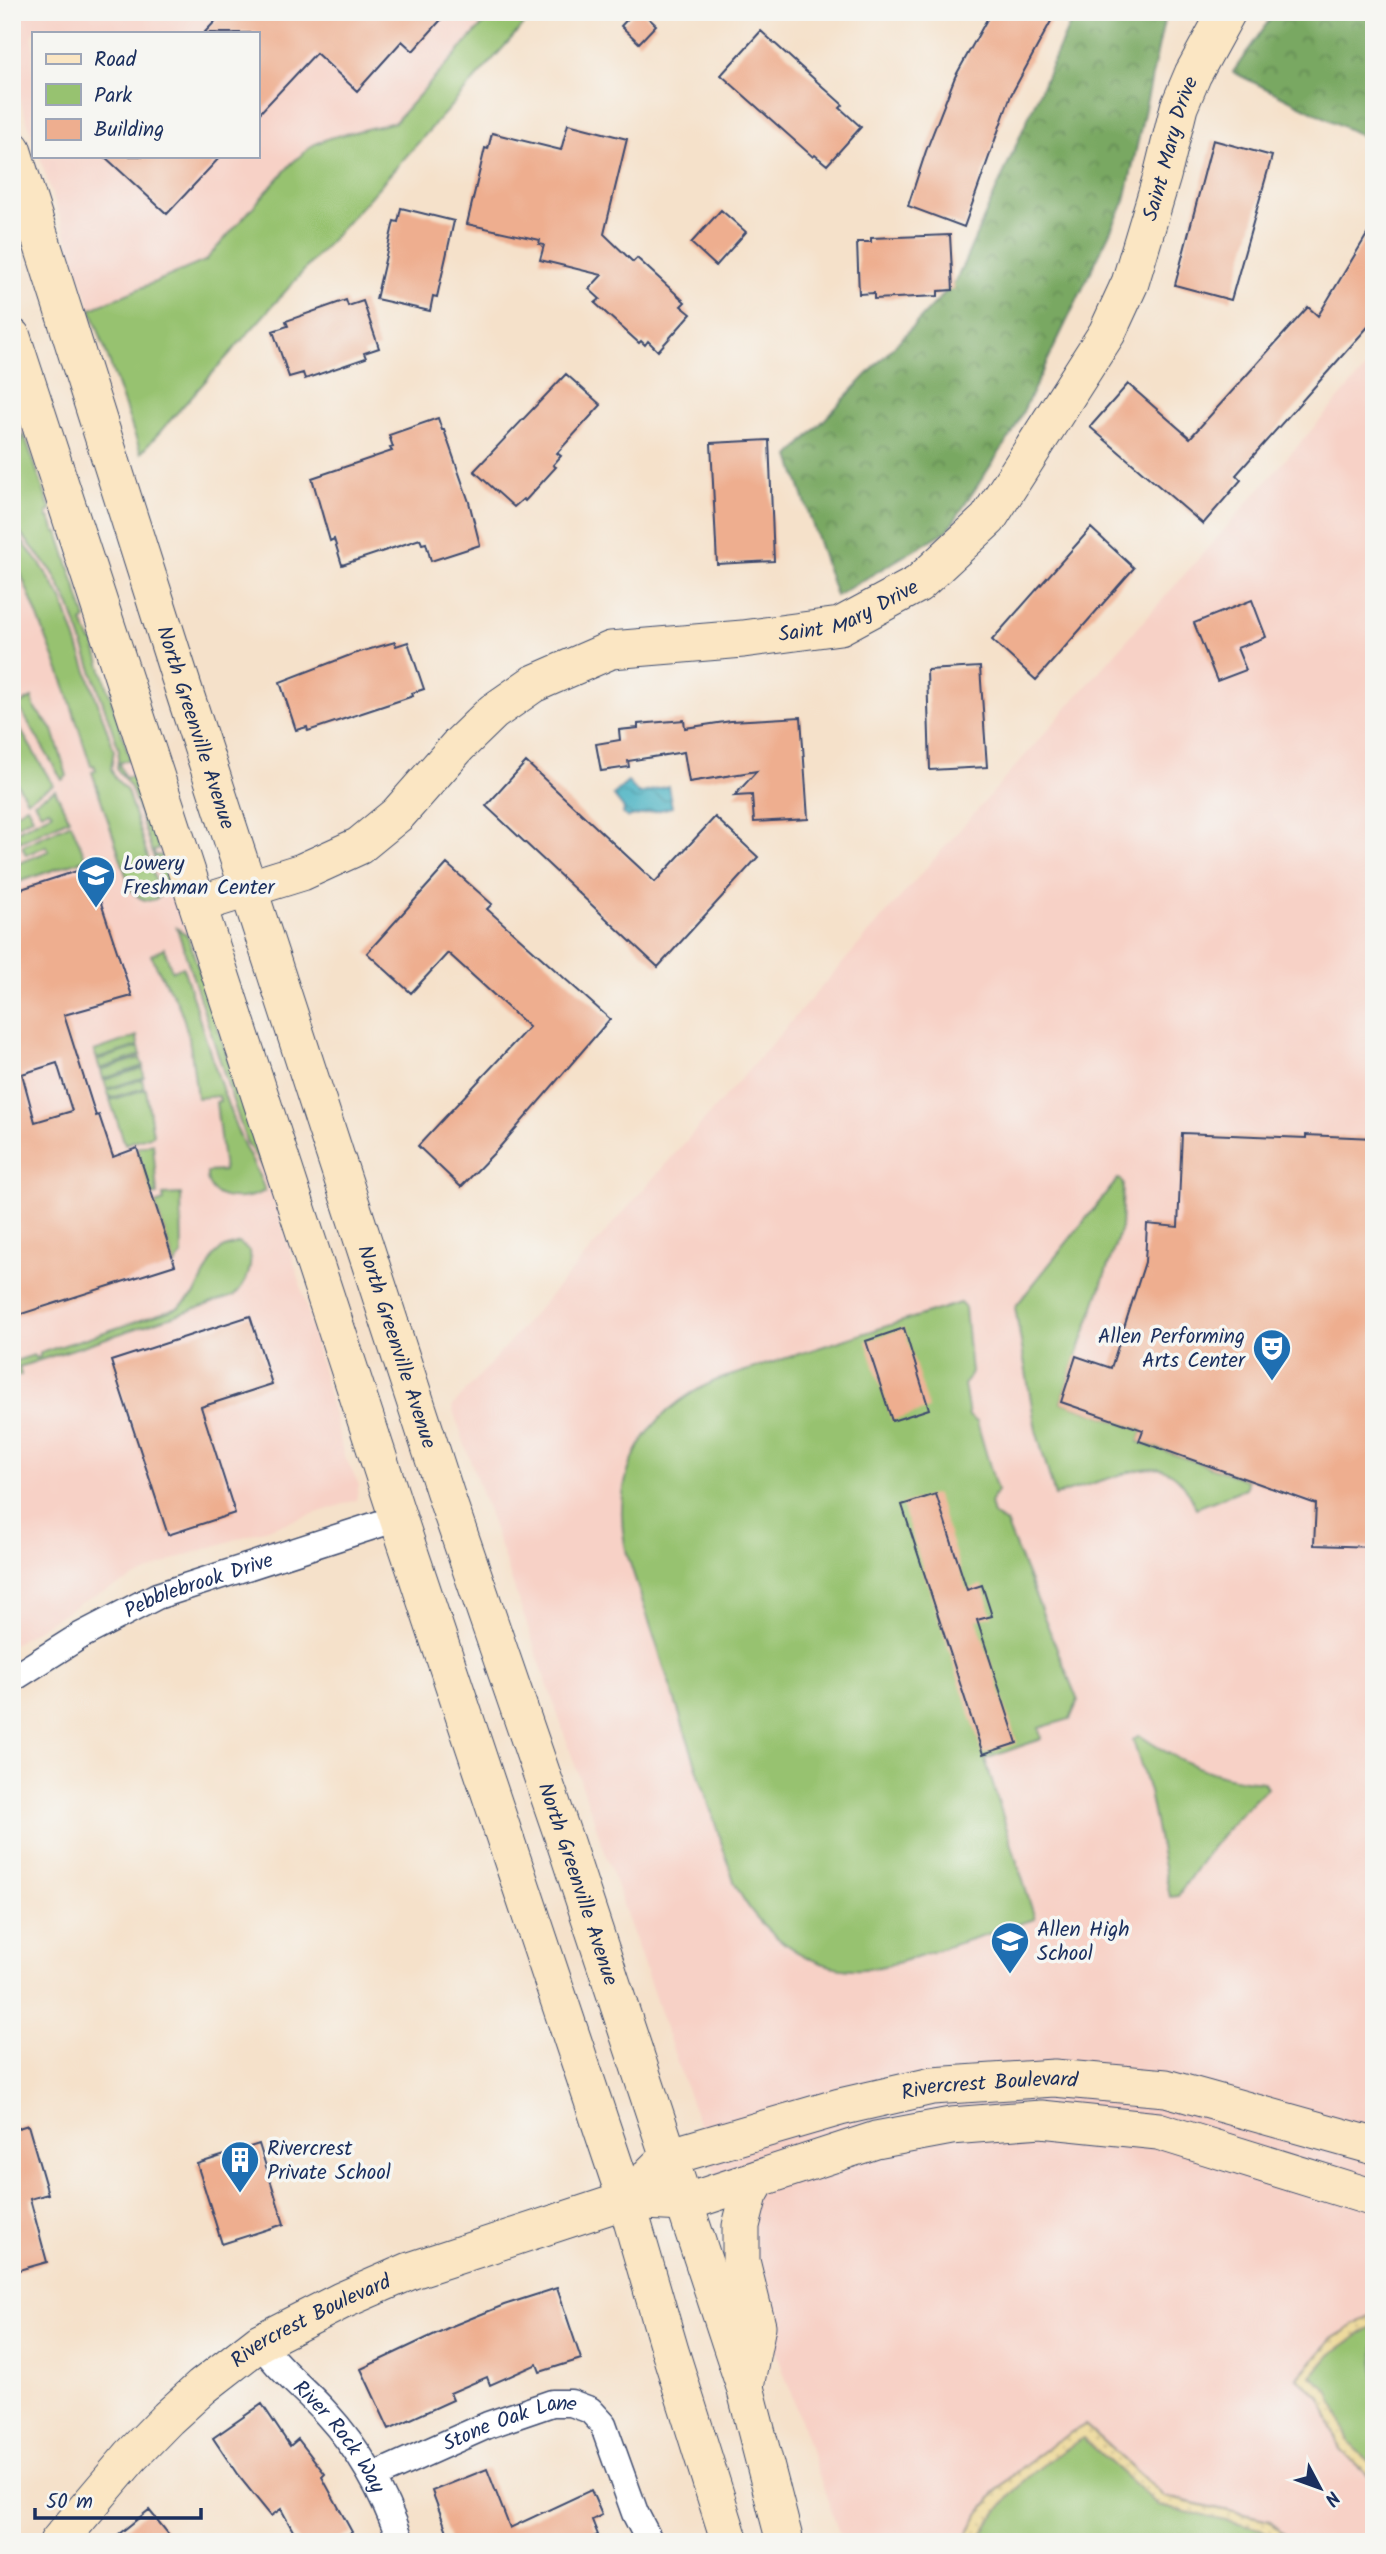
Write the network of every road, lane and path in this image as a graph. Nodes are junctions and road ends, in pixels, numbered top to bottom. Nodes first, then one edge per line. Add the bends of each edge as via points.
1 (1227, 12) edge
2 (13, 151) edge
3 (12, 337) edge
4 (249, 888) junction
5 (199, 904) junction
6 (448, 1502) junction
7 (398, 1518) junction
8 (12, 1679) edge
9 (1374, 2146) edge
10 (668, 2157) junction
11 (758, 2179) junction
12 (1374, 2198) edge
13 (626, 2200) junction
14 (684, 2203) junction
15 (260, 2342) junction
16 (745, 2387) junction
17 (373, 2476) junction
18 (58, 2542) edge
19 (401, 2542) edge
20 (650, 2542) edge
21 (730, 2542) edge
22 (785, 2542) edge

1 - 4 main road, Saint Mary Drive via 1179,107 1130,283 1107,333 988,520 919,584 840,626 611,650 533,684 493,712 398,814 359,846 302,872
2 - 4 main road, North Greenville Avenue
3 - 5 main road
4 - 5 main road, Saint Mary Drive
4 - 6 main road, North Greenville Avenue
5 - 7 main road
6 - 7 main road
6 - 10 main road, North Greenville Avenue
7 - 8 street, Pebblebrook Drive via 156,1596
7 - 13 main road
9 - 10 main road, Rivercrest Boulevard via 1166,2088 1054,2078 932,2086 840,2106
10 - 13 main road, Rivercrest Boulevard
10 - 14 main road, North Greenville Avenue
11 - 12 main road, Rivercrest Boulevard via 876,2140 951,2126 1041,2119 1158,2131
11 - 14 main road, Rivercrest Boulevard
11 - 16 main road via 741,2226 741,2261 757,2326
13 - 14 main road, Rivercrest Boulevard
13 - 15 main road, Rivercrest Boulevard via 410,2271
13 - 21 main road
14 - 16 main road, North Greenville Avenue
15 - 17 street, River Rock Way via 339,2427
15 - 18 main road, Rivercrest Boulevard via 167,2418
16 - 22 main road, North Greenville Avenue
17 - 19 street, River Rock Way
17 - 20 street, Stone Oak Lane via 488,2425 552,2403 571,2403 590,2410 603,2424

